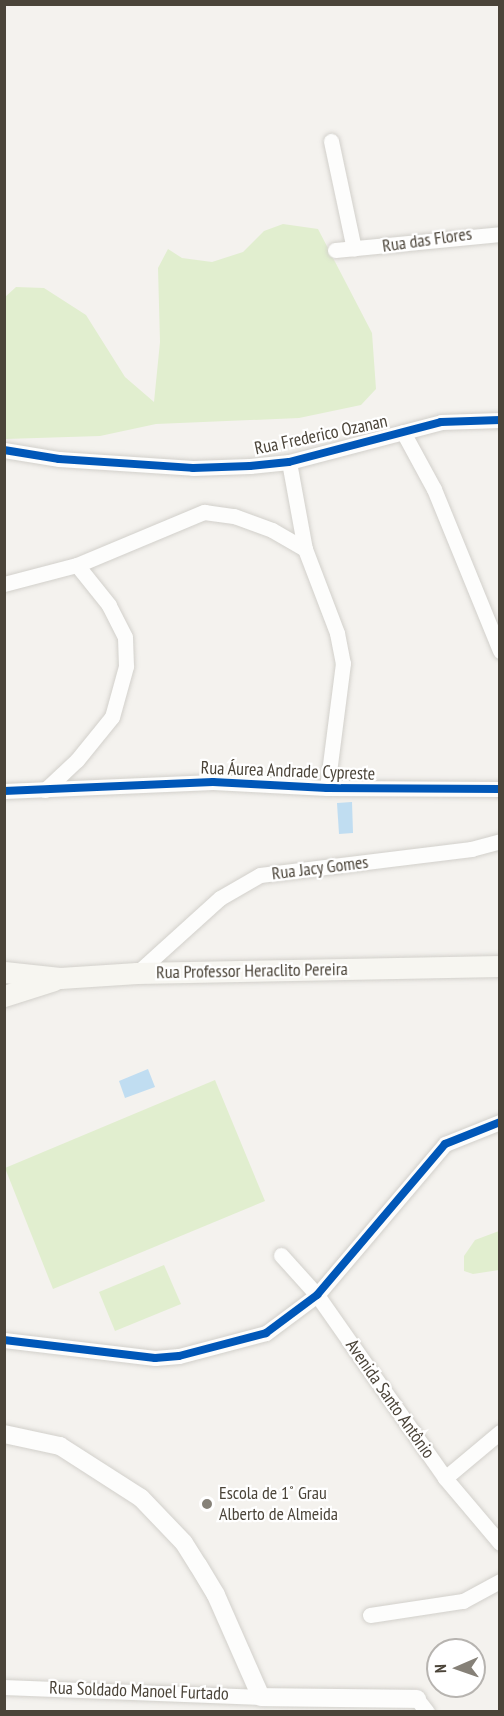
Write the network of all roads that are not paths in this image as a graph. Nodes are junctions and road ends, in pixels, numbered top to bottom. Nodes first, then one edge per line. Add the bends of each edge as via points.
1 (331, 141) dead end
2 (500, 234) edge
3 (354, 249) junction
4 (335, 250) dead end
5 (500, 420) edge
6 (403, 432) junction
7 (4, 450) edge
8 (289, 462) junction
9 (305, 549) junction
10 (77, 565) junction
11 (4, 584) edge
12 (500, 651) edge
13 (499, 787) edge
14 (327, 788) junction
15 (45, 790) junction
16 (4, 791) edge
17 (500, 841) edge
18 (500, 966) edge
19 (4, 972) edge
20 (137, 973) junction
21 (60, 978) junction
22 (4, 996) edge
23 (500, 1122) edge
24 (281, 1255) dead end
25 (318, 1295) junction
26 (4, 1340) edge
27 (500, 1432) edge
28 (4, 1434) edge
29 (445, 1478) junction
30 (500, 1543) edge
31 (500, 1581) edge
32 (370, 1615) dead end
33 (4, 1687) edge
34 (261, 1697) junction
35 (422, 1705) edge

1 - 3 street
2 - 3 street, Rua das Flores
3 - 4 street, Rua das Flores
5 - 6 street, Rua Frederico Ozanan via 441,423
6 - 8 street, Rua Frederico Ozanan
6 - 12 street via 434,489
7 - 8 street, Rua Frederico Ozanan via 59,459 194,468
8 - 9 street
9 - 10 street via 253,523 204,512
9 - 14 street via 337,633 343,663
10 - 11 street
10 - 15 street via 109,605 125,637 126,666 111,717 77,760
13 - 14 street, Rua Áurea Andrade Cypreste
14 - 15 street, Rua Áurea Andrade Cypreste via 213,782
15 - 16 street, Rua Áurea Andrade Cypreste
17 - 20 street, Rua Jacy Gomes via 471,849 260,876 220,898
18 - 20 main road, Rua Professor Heraclito Pereira
19 - 21 main road, Rua Professor Heraclito Pereira
20 - 21 main road, Rua Professor Heraclito Pereira
21 - 22 main road
23 - 25 street via 456,1138 440,1149
24 - 25 street, Avenida Santo Antônio
25 - 26 street via 266,1333 179,1356 130,1358
25 - 29 street, Avenida Santo Antônio
27 - 29 street
28 - 34 street via 60,1446 141,1498 184,1543 198,1564 232,1628
29 - 30 street, Avenida Santo Antônio
31 - 32 street via 463,1601
33 - 34 street, Rua Soldado Manoel Furtado
34 - 35 street, Rua Soldado Manoel Furtado

